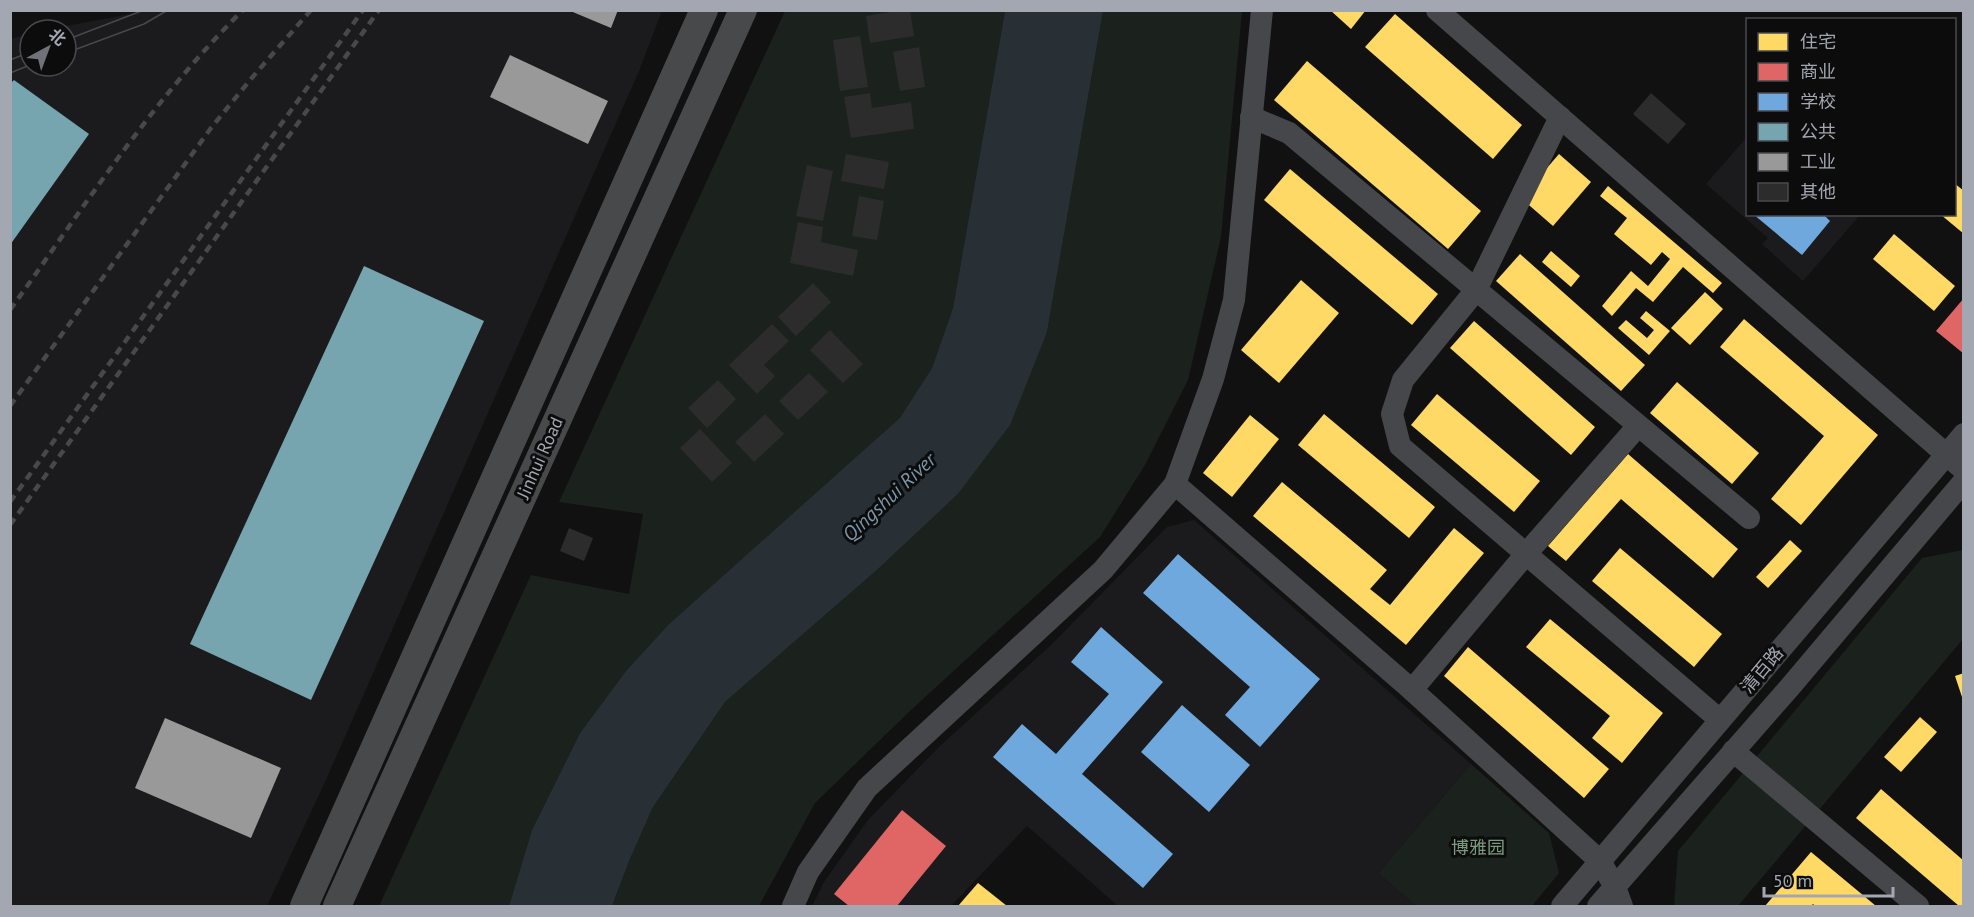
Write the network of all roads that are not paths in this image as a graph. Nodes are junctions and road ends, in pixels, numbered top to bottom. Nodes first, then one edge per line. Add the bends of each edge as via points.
1 (704, 10) edge
2 (743, 10) edge
3 (1262, 10) edge
4 (1437, 10) edge
5 (1251, 117) junction
6 (1560, 117) junction
7 (1476, 290) junction
8 (1638, 426) junction
9 (1964, 434) edge
10 (1946, 454) junction
11 (1964, 470) edge
12 (1964, 481) edge
13 (1175, 484) junction
14 (1749, 518) dead end
15 (1526, 554) junction
16 (1412, 690) junction
17 (1720, 720) junction
18 (1733, 751) junction
19 (1600, 861) junction
20 (1619, 896) edge
21 (304, 906) edge
22 (338, 906) edge
23 (793, 906) edge
24 (1562, 906) edge
25 (1598, 906) edge
26 (1918, 906) edge

1 - 21 main road, Jinhui Road
2 - 22 main road, Jinhui Road
3 - 5 street
4 - 6 street
5 - 7 street via 1289,133
5 - 13 street via 1234,300 1213,379
6 - 7 street
6 - 10 street
7 - 8 street
7 - 15 street via 1403,381 1392,414 1400,446
8 - 14 street
8 - 15 street
9 - 10 street, 清百路
10 - 11 street
10 - 17 street, 清百路
12 - 18 street, 清百路
13 - 16 street
13 - 23 street via 1102,570 867,788 808,872
15 - 16 street
15 - 17 street
16 - 19 street
17 - 19 street, 清百路
18 - 20 street, 清百路
18 - 26 street
19 - 20 street
19 - 24 street, 清百路
20 - 25 street, 清百路

